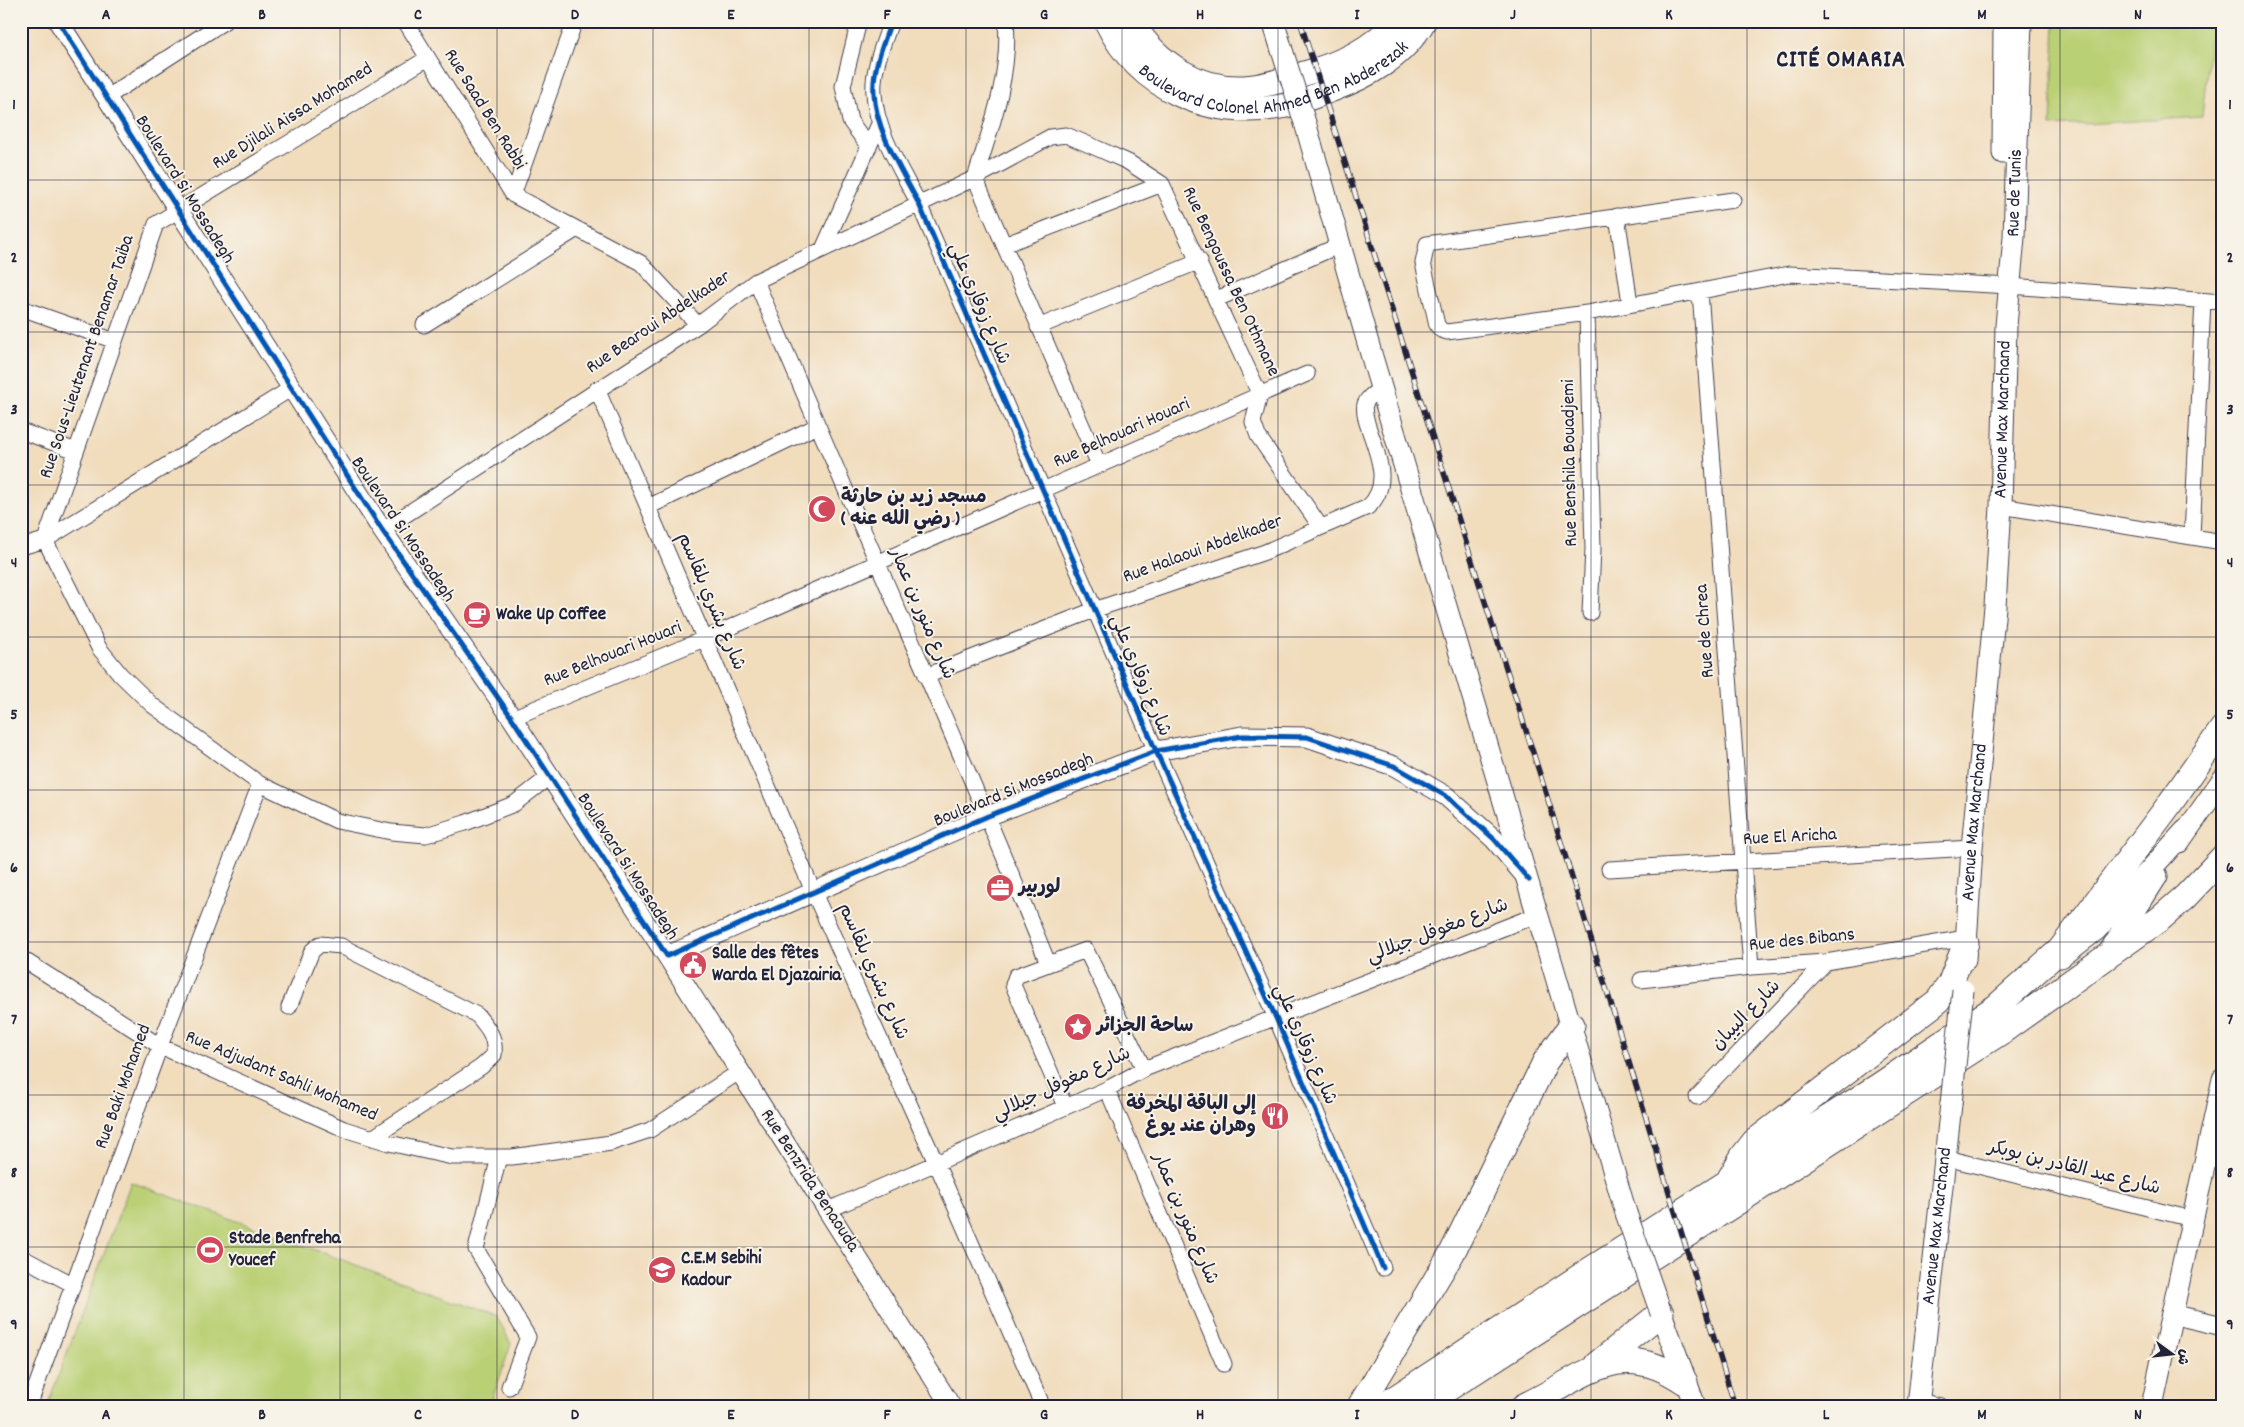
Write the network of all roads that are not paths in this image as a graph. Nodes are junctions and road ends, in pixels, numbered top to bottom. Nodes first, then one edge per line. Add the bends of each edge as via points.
1 (58, 21) edge
2 (225, 21) edge
3 (405, 21) edge
4 (574, 21) edge
5 (859, 21) edge
6 (891, 21) edge
7 (1006, 21) edge
8 (1106, 21) edge
9 (1131, 21) edge
10 (1273, 21) edge
11 (1396, 21) edge
12 (1424, 21) edge
13 (2004, 21) edge
14 (2021, 21) edge
15 (428, 58) junction
16 (107, 97) junction
17 (879, 124) junction
18 (869, 147) junction
19 (975, 178) junction
20 (1162, 184) junction
21 (513, 195) junction
22 (1733, 200) dead end
23 (919, 204) junction
24 (179, 211) junction
25 (1617, 216) junction
26 (577, 229) junction
27 (2014, 238) junction
28 (1004, 245) junction
29 (1340, 245) junction
30 (823, 249) junction
31 (1200, 262) junction
32 (756, 281) junction
33 (2010, 286) junction
34 (1700, 292) junction
35 (1216, 299) junction
36 (2203, 301) junction
37 (2223, 302) edge
38 (1630, 303) junction
39 (21, 308) edge
40 (1587, 313) junction
41 (424, 325) dead end
42 (698, 325) junction
43 (1038, 327) junction
44 (115, 341) junction
45 (1306, 374) dead end
46 (292, 388) junction
47 (1382, 388) junction
48 (597, 389) junction
49 (1260, 395) junction
50 (817, 426) junction
51 (21, 431) edge
52 (76, 451) junction
53 (1099, 465) junction
54 (1043, 492) junction
55 (2001, 506) junction
56 (648, 507) junction
57 (1320, 526) junction
58 (382, 530) junction
59 (2192, 537) junction
60 (45, 540) junction
61 (2223, 542) edge
62 (21, 547) edge
63 (877, 562) junction
64 (1094, 610) junction
65 (1590, 612) dead end
66 (704, 639) junction
67 (926, 676) junction
68 (512, 718) junction
69 (2223, 728) edge
70 (1156, 751) junction
71 (550, 776) junction
72 (2223, 779) edge
73 (260, 784) junction
74 (988, 816) junction
75 (2185, 831) junction
76 (1972, 848) junction
77 (2223, 858) edge
78 (1744, 860) junction
79 (1609, 869) dead end
80 (1529, 880) junction
81 (813, 891) junction
82 (1539, 914) junction
83 (1966, 940) junction
84 (667, 956) junction
85 (21, 958) edge
86 (1826, 962) junction
87 (1048, 963) junction
88 (2098, 964) junction
89 (1751, 967) junction
90 (1641, 980) dead end
91 (289, 1007) dead end
92 (1996, 1007) junction
93 (1276, 1018) junction
94 (1572, 1025) junction
95 (160, 1046) junction
96 (1144, 1069) junction
97 (739, 1072) junction
98 (2223, 1078) edge
99 (1107, 1090) junction
100 (1697, 1097) dead end
101 (1065, 1106) junction
102 (2217, 1134) edge
103 (372, 1138) junction
104 (499, 1157) junction
105 (1946, 1158) junction
106 (937, 1164) junction
107 (1727, 1183) junction
108 (828, 1210) junction
109 (2192, 1220) junction
110 (21, 1257) edge
111 (1383, 1268) dead end
112 (72, 1284) junction
113 (1661, 1313) junction
114 (2171, 1314) junction
115 (2223, 1326) edge
116 (1224, 1364) dead end
117 (1583, 1375) junction
118 (1685, 1382) junction
119 (509, 1387) dead end
120 (1918, 1403) edge
121 (29, 1406) edge
122 (951, 1406) edge
123 (1040, 1406) edge
124 (1360, 1406) edge
125 (1383, 1406) edge
126 (1421, 1406) edge
127 (1524, 1406) edge
128 (1695, 1406) edge
129 (1941, 1406) edge
130 (2152, 1406) edge

1 - 16 street, Boulevard Si Mossadegh
2 - 16 street
3 - 15 street, Rue Saad Ben Rabbi
4 - 21 street
5 - 18 street via 843,86 850,121
6 - 17 street via 880,54 874,91
7 - 19 street via 1008,38 998,108
8 - 12 main road, Boulevard Colonel Ahmed Ben Abderezak via 1122,49 1161,86 1181,98 1201,104 1249,110 1287,106 1366,75 1390,61 1407,45
9 - 11 main road, Boulevard Colonel Ahmed Ben Abderezak via 1156,55 1179,71 1204,82 1242,87 1272,83 1332,66 1376,43
10 - 29 main road, bridge
13 - 27 main road, Rue de Tunis via 2002,150
14 - 27 main road, Rue de Tunis
15 - 21 street, Rue Saad Ben Rabbi
15 - 24 street, Rue Djilali Aissa Mohamed
16 - 24 street, Boulevard Si Mossadegh
17 - 18 street
17 - 23 street, شارع زوقاري علي
18 - 30 street
19 - 20 street, Rue Bengoussa Ben Othmane via 1050,137 1066,135 1128,162
19 - 23 street, Rue Bearoui Abdelkader
19 - 28 street
20 - 28 street
20 - 31 street, Rue Bengoussa Ben Othmane
21 - 26 street
22 - 25 street
23 - 30 street, Rue Bearoui Abdelkader
23 - 54 street, شارع زوقاري علي
24 - 44 street, Rue Sous-Lieutenant Benamar Taiba via 156,224
24 - 46 street, Boulevard Si Mossadegh
25 - 38 street
25 - 40 street via 1427,244 1424,252 1423,263 1437,325 1446,332
26 - 41 street
26 - 42 street via 641,263
27 - 33 main road, Avenue Max Marchand
28 - 43 street
29 - 35 street
29 - 47 main road
30 - 32 street, Rue Bearoui Abdelkader
31 - 35 street, Rue Bengoussa Ben Othmane
31 - 43 street
32 - 42 street, Rue Bearoui Abdelkader
32 - 50 street, شارع منور بن عمار
33 - 34 street via 1789,274
33 - 36 street
33 - 55 main road, Avenue Max Marchand
34 - 38 street
34 - 78 street, Rue de Chrea
35 - 49 street, Rue Bengoussa Ben Othmane
36 - 37 street
36 - 59 street
38 - 40 street
39 - 44 street
40 - 65 street, Rue Benshila Bouadjemi via 1593,550
42 - 48 street, Rue Bearoui Abdelkader
43 - 53 street
44 - 52 street, Rue Sous-Lieutenant Benamar Taiba
45 - 49 street, Rue Belhouari Houari
46 - 58 street, Boulevard Si Mossadegh
46 - 60 street
47 - 57 street, Rue Halaoui Abdelkader via 1370,396 1364,406 1380,466 1378,498 1368,507
47 - 80 main road
48 - 56 street, شارع بشري بلقاسم
48 - 58 street, Rue Bearoui Abdelkader
49 - 53 street, Rue Belhouari Houari
49 - 57 street, Rue Bengoussa Ben Othmane via 1252,422 1258,436
50 - 56 street
50 - 63 street, شارع منور بن عمار
51 - 52 street
52 - 60 street, Rue Sous-Lieutenant Benamar Taiba
53 - 54 street, Rue Belhouari Houari
54 - 63 street, Rue Belhouari Houari
54 - 64 street, شارع زوقاري علي
55 - 59 street
55 - 76 main road, Avenue Max Marchand via 1995,607
56 - 66 street, شارع بشري بلقاسم
57 - 64 street, Rue Halaoui Abdelkader via 1265,552
58 - 68 street, Boulevard Si Mossadegh
59 - 61 street
60 - 62 street
60 - 73 street via 99,648 120,674 152,705
63 - 66 street, Rue Belhouari Houari
63 - 67 street, شارع منور بن عمار
64 - 67 street, Rue Halaoui Abdelkader
64 - 70 street, شارع زوقاري علي
66 - 68 street, Rue Belhouari Houari
66 - 81 street, شارع بشري بلقاسم
67 - 74 street, شارع منور بن عمار
68 - 71 street, Boulevard Si Mossadegh
69 - 92 highway via 2161,817 2060,950
70 - 74 street, Boulevard Si Mossadegh
70 - 80 street, Boulevard Si Mossadegh via 1242,736 1306,737 1394,766 1446,796 1494,839
70 - 93 street, شارع زوقاري علي
71 - 73 street via 514,804 426,835 337,821
71 - 84 street, Boulevard Si Mossadegh
72 - 75 main road
73 - 95 street, Rue Baki Mohamed
74 - 81 street, Boulevard Si Mossadegh
74 - 87 street, شارع منور بن عمار
75 - 88 main road via 2116,944
75 - 92 main road via 2096,930
76 - 78 street, Rue El Aricha
76 - 83 main road, Avenue Max Marchand
77 - 88 highway via 2161,918
78 - 79 street, Rue El Aricha
78 - 89 street, Rue de Chrea
80 - 82 main road
81 - 84 street, Boulevard Si Mossadegh
81 - 106 street, شارع بشري بلقاسم
82 - 93 street, شارع مغوفل جيلالي
82 - 94 main road
83 - 86 street, Rue des Bibans
83 - 105 main road, Avenue Max Marchand, bridge
83 - 107 highway via 1950,984 1938,1001 1754,1142
84 - 97 street, Rue Benzrida Benaouda
85 - 95 street, Rue Adjudant Sahli Mohamed
86 - 89 street, Rue des Bibans
86 - 100 street, شارع البيبان
87 - 96 street via 1082,950 1090,953
87 - 101 street via 1016,976 1013,985
88 - 126 highway via 2001,1032
89 - 90 street, Rue des Bibans
91 - 103 street via 312,951 320,944 329,944 341,946 477,1015 490,1030 495,1043 494,1055 481,1067
92 - 107 highway
93 - 96 street, شارع مغوفل جيلالي
93 - 111 street, شارع زوقاري علي
94 - 113 main road, bridge via 1626,1212
94 - 124 highway via 1545,1062 1452,1253
95 - 103 street, Rue Adjudant Sahli Mohamed via 344,1130
95 - 112 street, Rue Baki Mohamed
96 - 99 street, شارع مغوفل جيلالي
97 - 104 street, Rue Adjudant Sahli Mohamed via 650,1130 611,1144
97 - 108 street, Rue Benzrida Benaouda
98 - 102 main road
99 - 101 street, شارع مغوفل جيلالي
99 - 116 street, شارع منور بن عمار
101 - 106 street, شارع مغوفل جيلالي
102 - 109 main road
103 - 104 street, Rue Adjudant Sahli Mohamed via 452,1158
104 - 119 street via 476,1249 528,1336
105 - 109 street, شارع عبد القادر بن بوبكر
105 - 120 main road, Avenue Max Marchand
106 - 108 street, شارع مغوفل جيلالي
106 - 123 street, شارع بشري بلقاسم
107 - 125 highway
108 - 122 street, Rue Benzrida Benaouda
109 - 114 main road
110 - 112 street
112 - 121 street, Rue Baki Mohamed
113 - 117 highway
113 - 118 main road
114 - 115 street
114 - 130 main road
117 - 118 highway via 1615,1361 1644,1362 1665,1368
117 - 127 highway
118 - 128 main road
120 - 129 street

